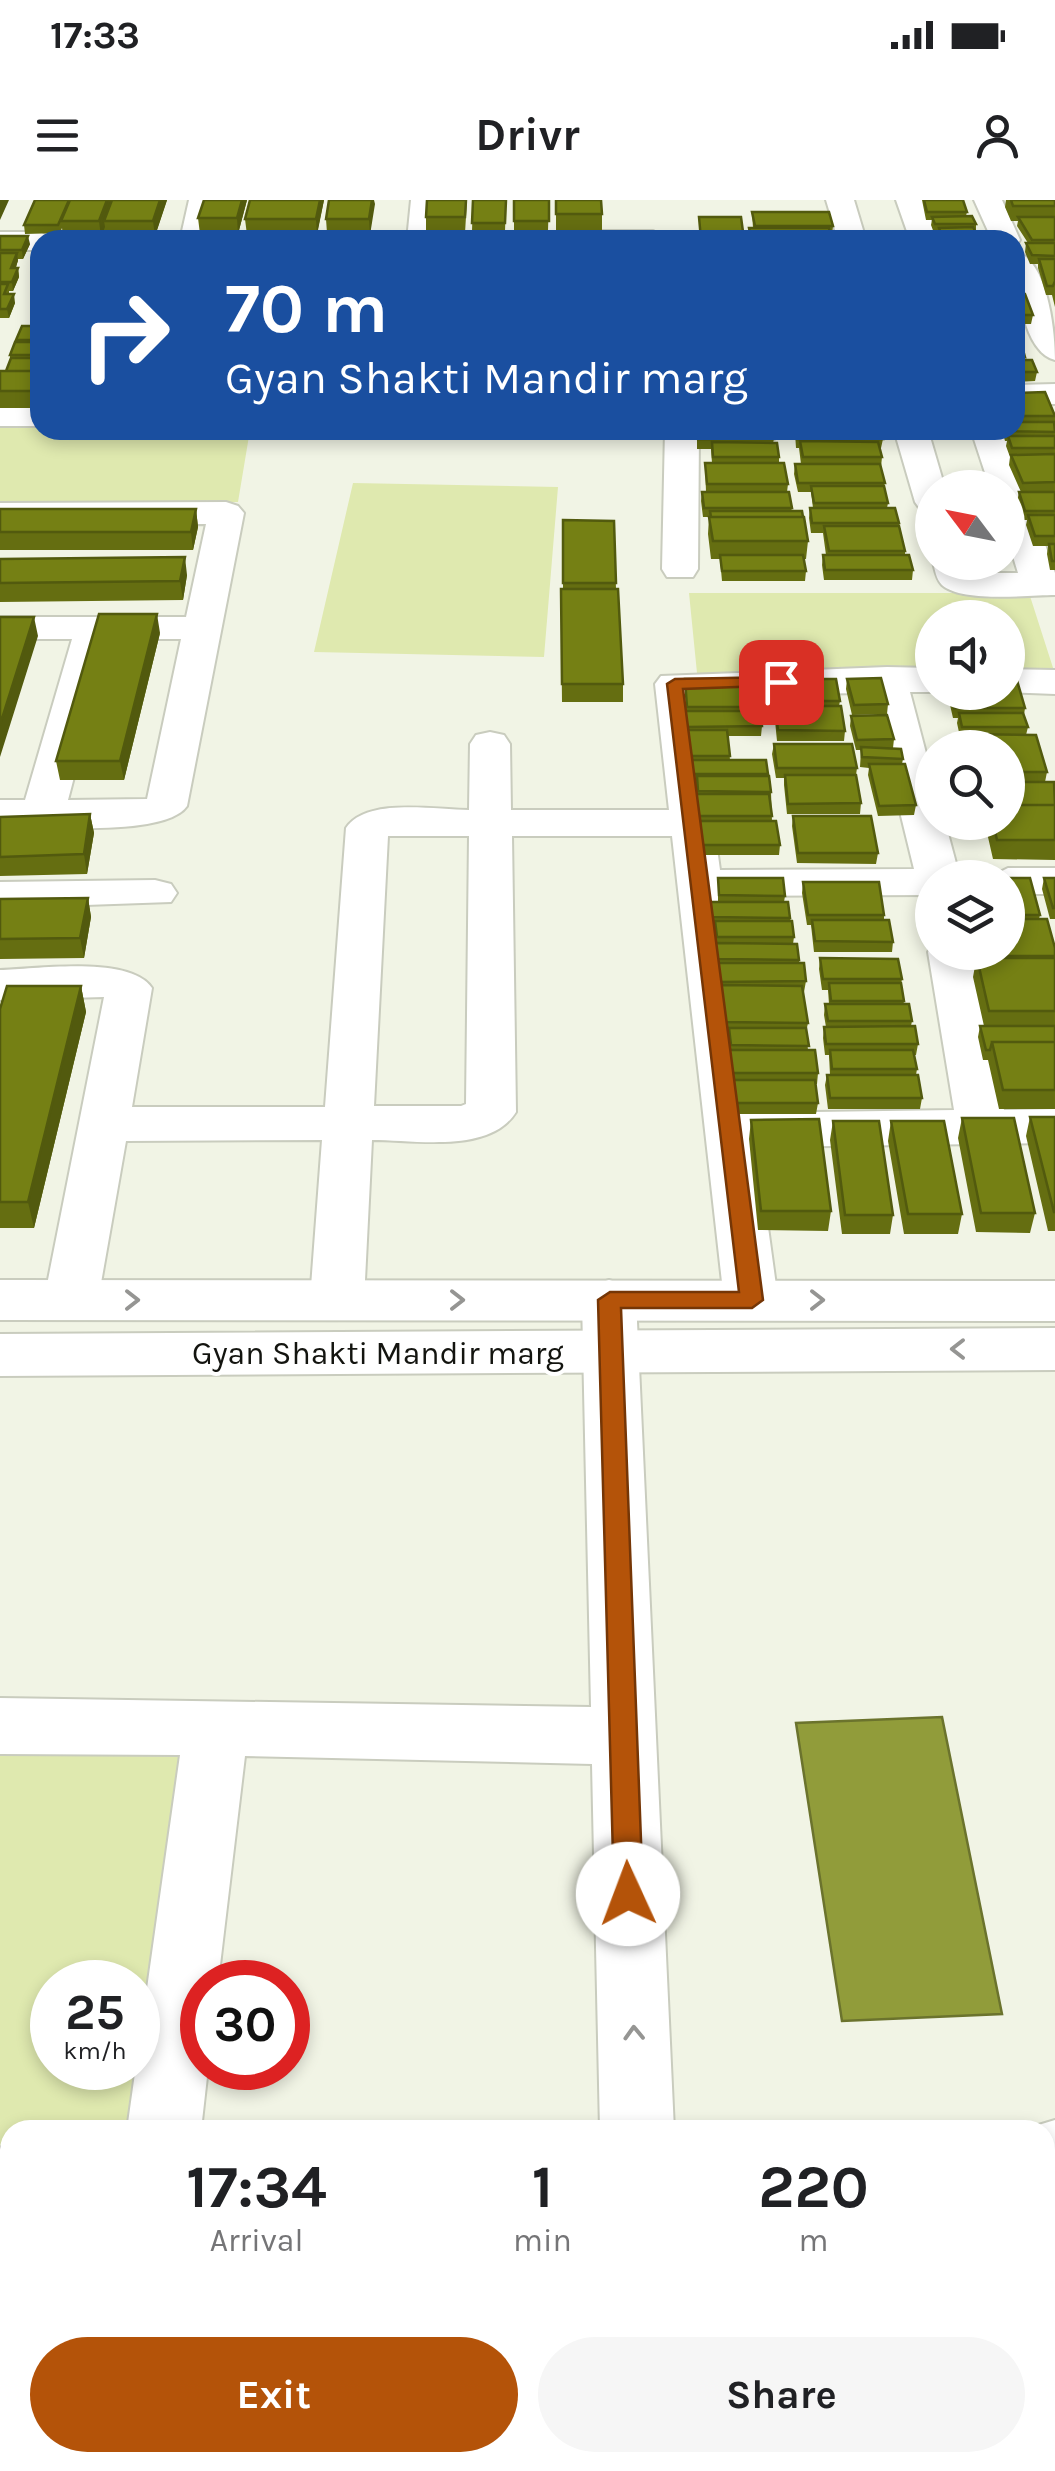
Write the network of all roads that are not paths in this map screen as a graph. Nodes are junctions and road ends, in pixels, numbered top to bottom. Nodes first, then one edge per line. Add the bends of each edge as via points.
1 (203, 200) edge
2 (424, 200) edge
3 (840, 200) edge
4 (910, 200) edge
5 (988, 200) edge
6 (196, 230) edge
7 (422, 230) edge
8 (849, 230) edge
9 (920, 230) edge
10 (1002, 230) edge
11 (0, 241) edge
12 (30, 241) edge
13 (1025, 282) edge
14 (1055, 350) edge
15 (1055, 394) edge
16 (1025, 395) edge
17 (0, 416) edge
18 (30, 416) edge
19 (682, 440) edge
20 (914, 440) edge
21 (991, 440) edge
22 (923, 470) edge
23 (1001, 470) edge
24 (0, 514) edge
25 (1025, 531) edge
26 (175, 569) edge
27 (214, 569) junction
28 (680, 569) dead end
29 (960, 580) edge
30 (1047, 584) edge
31 (0, 628) edge
32 (94, 628) junction
33 (201, 628) junction
34 (910, 680) edge
35 (1025, 681) edge
36 (1055, 682) edge
37 (490, 744) dead end
38 (0, 813) edge
39 (43, 813) junction
40 (691, 823) junction
41 (490, 824) junction
42 (932, 860) edge
43 (915, 880) edge
44 (1025, 881) edge
45 (1055, 881) edge
46 (699, 883) junction
47 (155, 894) dead end
48 (0, 895) edge
49 (954, 970) edge
50 (0, 985) edge
51 (104, 1124) junction
52 (346, 1124) junction
53 (1055, 1126) edge
54 (982, 1127) junction
55 (728, 1130) junction
56 (0, 1300) edge
57 (71, 1300) junction
58 (338, 1300) junction
59 (752, 1300) junction
60 (1055, 1301) edge
61 (611, 1325) junction
62 (1055, 1349) edge
63 (0, 1356) edge
64 (0, 1726) edge
65 (216, 1728) junction
66 (623, 1736) junction
67 (165, 2120) edge
68 (637, 2120) edge

1 - 6 street
2 - 7 street
3 - 8 street
4 - 9 street
5 - 10 street
11 - 12 street
13 - 14 street
15 - 16 street
17 - 18 street
19 - 28 street
20 - 22 street
21 - 23 street
24 - 27 street via 226,513
25 - 30 street
26 - 27 street
27 - 33 street
29 - 30 street
31 - 32 street
32 - 33 street
32 - 39 street
33 - 39 street via 166,806 145,813
34 - 40 street via 675,684
34 - 42 street
35 - 36 street
37 - 41 street
38 - 39 street
40 - 41 street
40 - 46 street
41 - 52 street via 378,822 366,828
41 - 52 street via 491,1112 470,1124
43 - 46 street
44 - 45 street
46 - 55 street
47 - 48 street
49 - 54 street
50 - 51 street via 115,982 129,988
51 - 52 street
51 - 57 street
52 - 58 street
53 - 54 street
54 - 55 street
55 - 59 street
56 - 57 street, Gyan Shakti Mandir marg
57 -> 58 street, Gyan Shakti Mandir marg
58 -> 61 street, Gyan Shakti Mandir marg
59 -> 60 street, Gyan Shakti Mandir marg
59 - 61 street, Gyan Shakti Mandir marg
62 -> 61 street, Gyan Shakti Mandir marg
61 - 63 street, Gyan Shakti Mandir marg
61 - 66 street
64 - 65 street
65 - 66 street
65 - 67 street
68 -> 66 street

